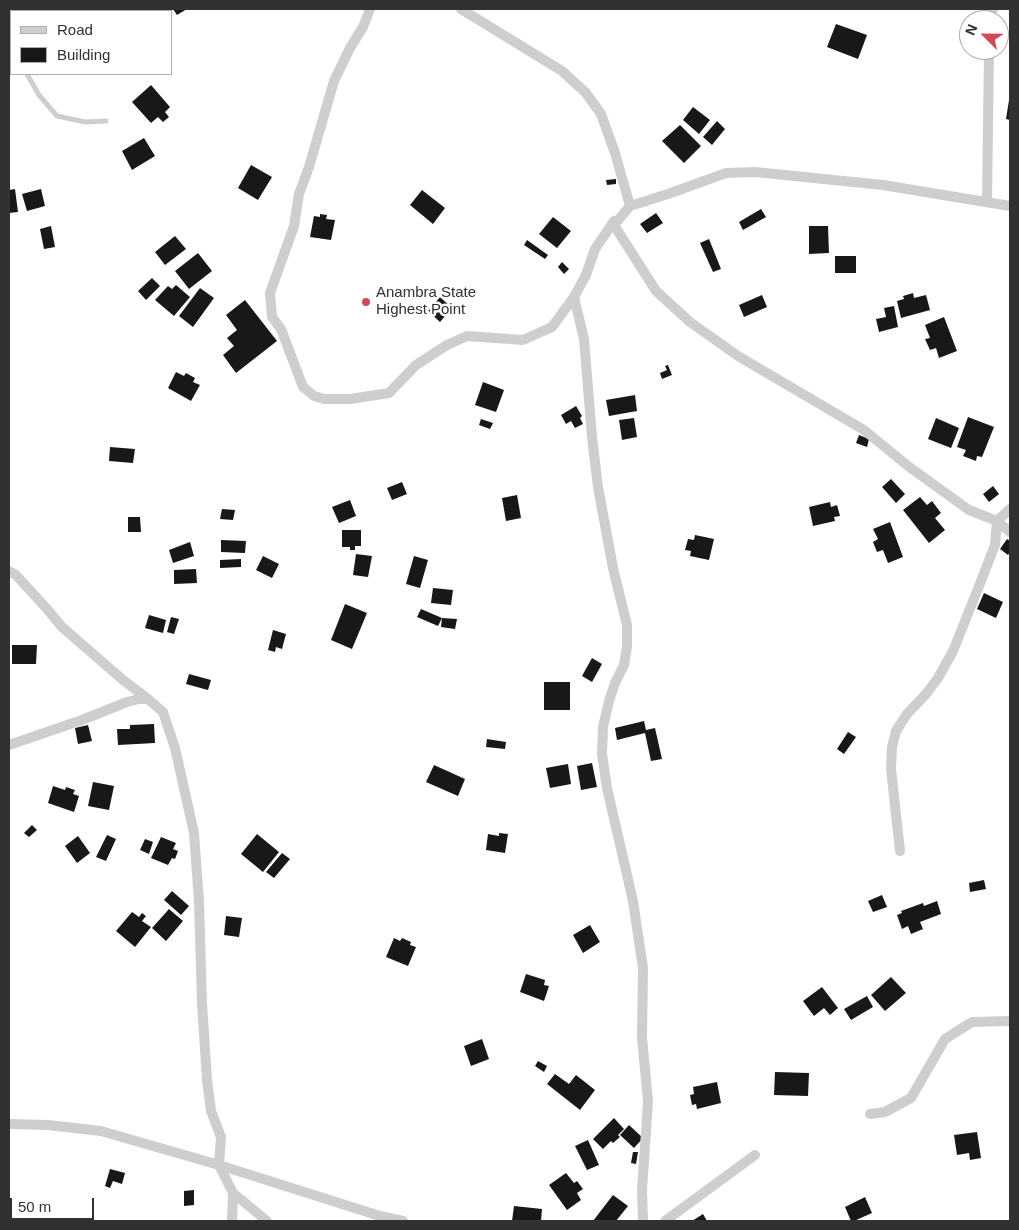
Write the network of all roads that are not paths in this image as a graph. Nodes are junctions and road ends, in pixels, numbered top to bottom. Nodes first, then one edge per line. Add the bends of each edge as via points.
1 (370, 9) edge
2 (461, 9) edge
3 (988, 60) edge
4 (29, 75) edge
5 (106, 121) dead end
6 (987, 201) junction
7 (630, 206) junction
8 (1010, 206) edge
9 (614, 225) junction
10 (574, 297) junction
11 (1010, 510) edge
12 (998, 521) junction
13 (1010, 532) edge
14 (9, 571) edge
15 (148, 699) junction
16 (9, 745) edge
17 (900, 851) dead end
18 (1010, 1021) edge
19 (870, 1114) dead end
20 (9, 1124) edge
21 (755, 1156) dead end
22 (219, 1165) junction
23 (233, 1193) junction
24 (232, 1221) edge
25 (267, 1221) edge
26 (403, 1221) edge
27 (643, 1221) edge
28 (665, 1221) edge

1 - 10 street via 334,81 310,167 299,194 294,226 270,293 272,317 281,329 304,387 314,396 324,399 389,393 416,365 467,336 523,340 552,327
2 - 7 street via 562,71 586,93 601,114
3 - 6 street
4 - 5 lane via 39,95 57,116 85,122
6 - 7 street via 883,185 755,172 726,173
6 - 8 street
7 - 9 street
9 - 10 street via 614,221 595,249
9 - 12 street via 656,291 690,322 738,356 864,430 969,510
10 - 27 street via 584,339 598,487 627,625 624,665 602,727 602,754 634,901 644,968 642,1038 648,1100
11 - 12 street
12 - 13 street
12 - 17 street via 994,545 953,651 938,678 896,731 891,769
14 - 15 street via 62,628
15 - 16 street via 138,698
15 - 22 street via 163,712 175,748 194,833 207,1080 211,1111 221,1137
18 - 19 street via 972,1022 946,1039 911,1098 885,1112
20 - 22 street via 48,1124 101,1132
21 - 28 street
22 - 23 street
22 - 26 street
23 - 24 street
23 - 25 street

